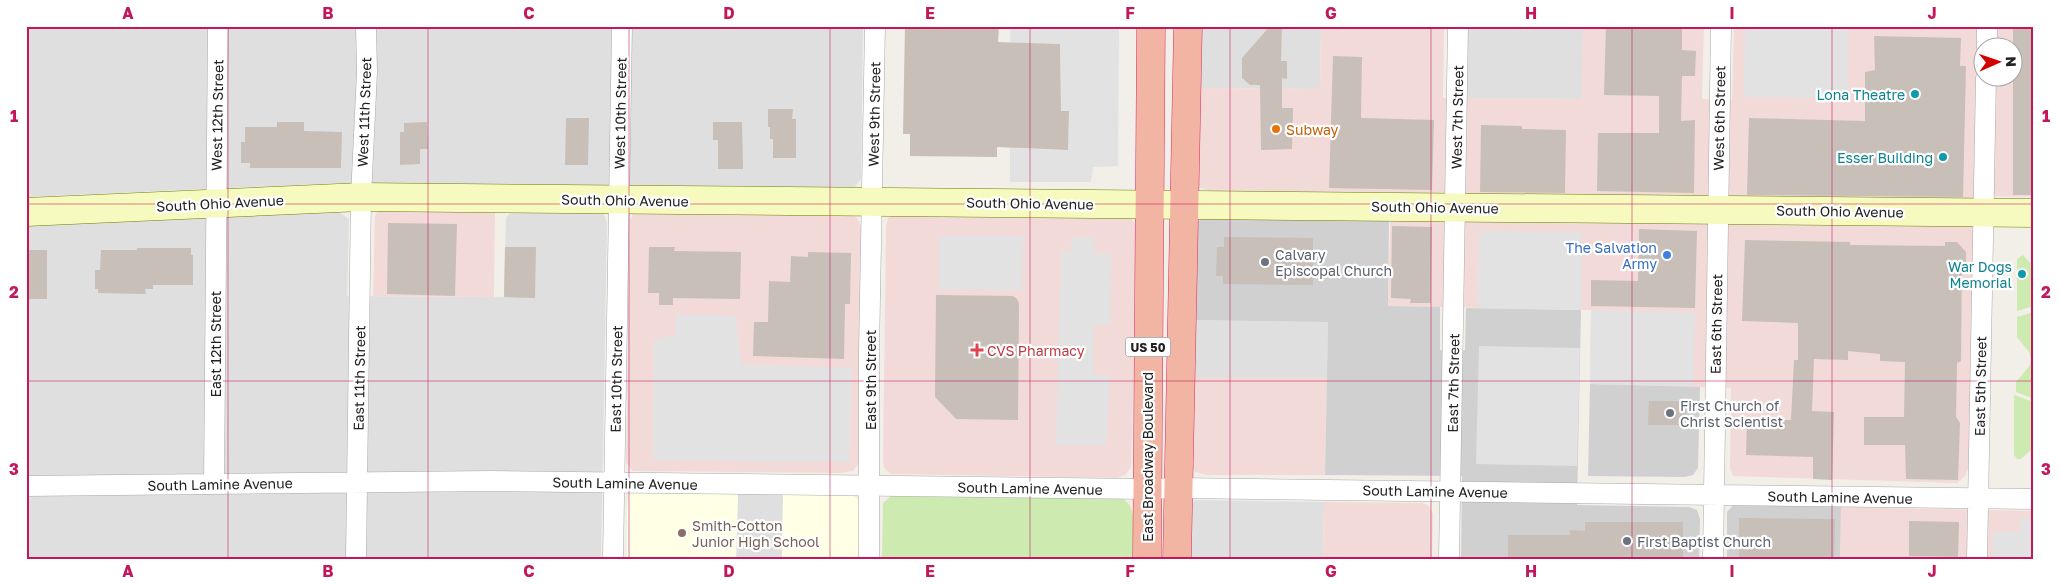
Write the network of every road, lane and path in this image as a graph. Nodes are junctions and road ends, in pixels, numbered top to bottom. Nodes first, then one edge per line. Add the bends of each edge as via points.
1 (218, 26) edge
2 (366, 26) edge
3 (622, 26) edge
4 (875, 26) edge
5 (1151, 26) edge
6 (1188, 26) edge
7 (1458, 26) edge
8 (1721, 26) edge
9 (1986, 88) edge
10 (361, 197) junction
11 (618, 200) junction
12 (873, 202) junction
13 (216, 204) junction
14 (1148, 204) junction
15 (1184, 205) junction
16 (1456, 208) junction
17 (1718, 210) junction
18 (26, 212) edge
19 (2034, 212) edge
20 (1984, 213) junction
21 (357, 482) junction
22 (614, 483) junction
23 (214, 484) junction
24 (26, 486) edge
25 (870, 486) junction
26 (1179, 488) junction
27 (1147, 490) junction
28 (1451, 492) junction
29 (1714, 495) junction
30 (1977, 499) junction
31 (2034, 499) edge
32 (356, 559) edge
33 (613, 559) edge
34 (869, 559) edge
35 (1147, 559) edge
36 (1177, 559) edge
37 (1449, 559) edge
38 (1713, 559) edge
39 (1977, 559) edge

1 - 13 street, West 12th Street
2 - 10 street, West 11th Street
3 - 11 street, West 10th Street
4 - 12 street, West 9th Street
5 - 14 highway, US 50
6 - 15 highway, US 50
7 - 16 street, West 7th Street
8 - 17 street, West 6th Street
9 - 20 street, East 5th Street
10 - 11 main road, South Ohio Avenue
10 - 13 main road, South Ohio Avenue
10 - 21 street, East 11th Street
11 - 12 main road, South Ohio Avenue
11 - 22 street, East 10th Street
12 - 14 main road, South Ohio Avenue
12 - 25 street, East 9th Street
13 - 18 main road, South Ohio Avenue
13 - 23 street, East 12th Street
14 - 15 main road, South Ohio Avenue
14 - 27 highway, East Broadway Boulevard / US 50
15 - 16 main road, South Ohio Avenue
15 - 26 highway, US 50
16 - 17 main road, South Ohio Avenue
16 - 28 street, East 7th Street
17 - 20 main road, South Ohio Avenue
17 - 29 street, East 6th Street
19 - 20 main road, South Ohio Avenue
20 - 30 street, East 5th Street
21 - 22 street, South Lamine Avenue via 492,480
21 - 23 street, South Lamine Avenue
21 - 32 street, East 11th Street
22 - 25 street, South Lamine Avenue
22 - 33 street, East 10th Street
23 - 24 street, South Lamine Avenue
25 - 27 street, South Lamine Avenue
25 - 34 street, East 9th Street
26 - 27 street, South Lamine Avenue
26 - 28 street, South Lamine Avenue
26 - 36 highway, US 50
27 - 35 highway, East Broadway Boulevard / US 50
28 - 29 street, South Lamine Avenue
28 - 37 street, East 7th Street
29 - 30 street, South Lamine Avenue
29 - 38 street, East 6th Street
30 - 31 street, South Lamine Avenue
30 - 39 street, East 5th Street

